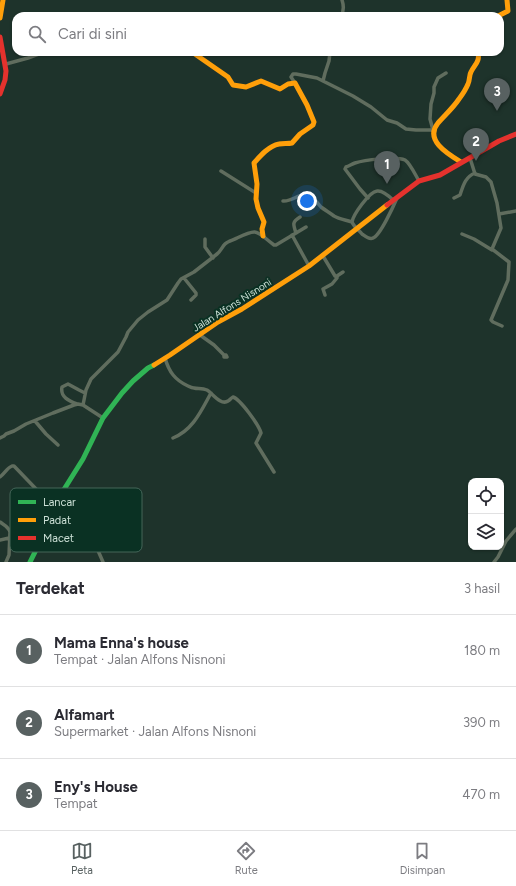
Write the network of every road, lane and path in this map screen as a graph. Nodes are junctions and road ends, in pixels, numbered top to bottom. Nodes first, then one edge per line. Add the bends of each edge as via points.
1 (3, 0) edge
2 (342, 0) edge
3 (507, 0) edge
4 (343, 12) edge
5 (504, 13) edge
6 (0, 18) edge
7 (0, 37) edge
8 (33, 56) edge
9 (198, 56) edge
10 (330, 56) edge
11 (479, 56) edge
12 (6, 64) junction
13 (446, 73) dead end
14 (323, 81) junction
15 (294, 83) junction
16 (0, 94) edge
17 (433, 132) junction
18 (516, 134) edge
19 (470, 158) junction
20 (461, 162) junction
21 (221, 171) dead end
22 (474, 173) junction
23 (419, 181) junction
24 (256, 193) junction
25 (399, 196) junction
26 (368, 198) junction
27 (454, 198) dead end
28 (283, 200) dead end
29 (393, 200) junction
30 (516, 211) edge
31 (498, 214) junction
32 (300, 217) dead end
33 (352, 222) junction
34 (306, 227) dead end
35 (357, 228) junction
36 (296, 233) junction
37 (462, 234) dead end
38 (292, 235) junction
39 (263, 236) junction
40 (206, 239) dead end
41 (492, 250) junction
42 (323, 256) junction
43 (213, 258) junction
44 (309, 266) junction
45 (344, 272) dead end
46 (336, 276) junction
47 (184, 278) junction
48 (325, 295) dead end
49 (192, 300) dead end
50 (502, 326) dead end
51 (200, 335) junction
52 (224, 356) dead end
53 (164, 358) junction
54 (85, 393) junction
55 (210, 393) junction
56 (78, 404) junction
57 (83, 405) junction
58 (103, 418) junction
59 (35, 421) junction
60 (0, 438) edge
61 (173, 438) dead end
62 (58, 445) dead end
63 (274, 472) dead end
64 (0, 477) edge
65 (35, 488) edge
66 (65, 488) edge
67 (0, 522) edge
68 (516, 529) edge
69 (9, 538) junction
70 (0, 540) edge
71 (35, 552) edge
72 (99, 552) edge
73 (6, 562) edge
74 (30, 562) edge
75 (103, 562) edge
76 (494, 562) edge

1 - 6 main road
2 - 4 street
3 - 5 main road via 508,11
7 - 12 main road
8 - 12 street
9 - 15 main road via 229,78 235,86 248,87 261,81 280,89
10 - 14 street
11 - 17 main road via 460,99
12 - 16 main road via 6,76
13 - 17 street via 438,78 434,87 430,119
14 - 15 street via 294,74 291,77
14 - 17 street via 371,107 386,120 406,129
15 - 24 main road via 312,116 313,125 292,143 272,146 255,163
17 - 20 main road via 442,149
18 - 19 main road, Jalan Alfons Nisnoni
19 - 20 main road, Jalan Alfons Nisnoni
19 - 22 street
20 - 23 main road, Jalan Alfons Nisnoni via 440,175
21 - 24 street
22 - 27 street via 465,182 460,194
22 - 31 street via 486,177 491,182
23 - 25 main road, Jalan Alfons Nisnoni
23 - 26 street via 409,164 393,158 355,163 346,167
24 - 39 main road via 258,208 264,222
25 - 29 main road, Jalan Alfons Nisnoni
25 - 35 street via 375,237 368,238
26 - 29 street via 379,191
26 - 33 street
28 - 33 street via 306,195 335,216
29 - 35 main road, Jalan Alfons Nisnoni
30 - 31 street
31 - 41 street via 501,228
32 - 36 street via 295,220 293,226
33 - 35 street
34 - 36 street
35 - 42 main road, Jalan Alfons Nisnoni
36 - 38 street
37 - 41 street
38 - 39 street via 274,245
38 - 44 street
39 - 43 street via 254,232 246,234 226,243
40 - 43 street via 205,246
41 - 50 street via 509,262 508,280 491,320
42 - 44 main road, Jalan Alfons Nisnoni
42 - 46 street
43 - 47 street
44 - 51 main road, Jalan Alfons Nisnoni
45 - 46 street
46 - 48 street via 336,280 323,289
47 - 49 street via 196,293
47 - 54 street via 167,300 138,320 118,352 91,379
51 - 52 street
51 - 53 main road, Jalan Alfons Nisnoni
53 - 55 street via 172,375 178,380
53 - 58 main road, Jalan Alfons Nisnoni via 133,381
54 - 56 street via 68,384 62,387 64,397
54 - 57 street
55 - 61 street via 194,422
55 - 63 street via 220,401 226,402 233,397 241,403 259,427 261,433 256,443
56 - 57 street
56 - 59 street
57 - 58 street
58 - 66 main road, Jalan Alfons Nisnoni
59 - 60 street
59 - 62 street
64 - 65 street via 14,466
67 - 69 street via 9,530
68 - 76 street
69 - 70 street
69 - 73 street via 9,555
71 - 74 main road, Jalan Alfons Nisnoni
72 - 75 street

